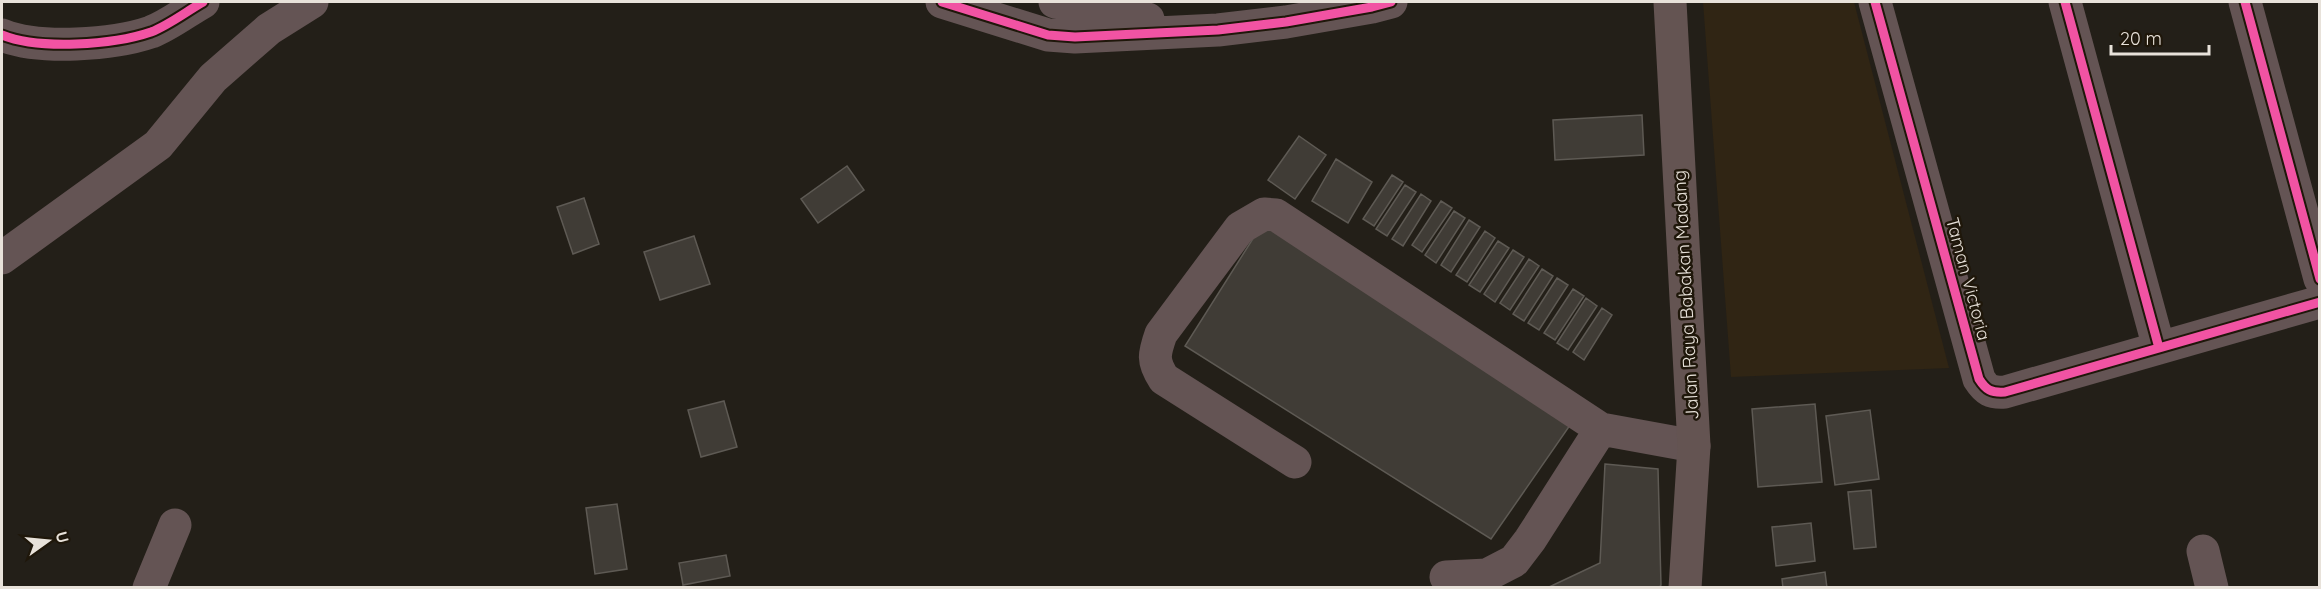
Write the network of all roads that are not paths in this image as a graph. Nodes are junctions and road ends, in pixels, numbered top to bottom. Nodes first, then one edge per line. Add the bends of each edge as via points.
1 (203, 2) edge
2 (312, 2) edge
3 (942, 2) edge
4 (1055, 2) edge
5 (1391, 2) edge
6 (1670, 2) edge
7 (1875, 2) edge
8 (2065, 2) edge
9 (2245, 2) edge
10 (1218, 30) junction
11 (2, 35) edge
12 (2, 258) edge
13 (2319, 279) edge
14 (2319, 302) edge
15 (2159, 348) junction
16 (1601, 429) junction
17 (1694, 446) junction
18 (1295, 462) dead end
19 (175, 525) dead end
20 (2203, 550) dead end
21 (1446, 577) dead end
22 (149, 588) edge
23 (1685, 588) edge
24 (2212, 588) edge

1 - 11 street via 152,31 92,44 58,44
2 - 12 street via 269,29 213,78 158,144
3 - 10 street via 1048,35
4 - 10 street
5 - 10 street
6 - 17 main road, Jalan Raya Babakan Madang
7 - 15 street, Taman Victoria via 1979,379 1985,389 2005,392
8 - 15 street
9 - 13 street
14 - 15 street, Taman Victoria
16 - 17 street
16 - 18 street via 1276,215 1264,214 1240,228 1161,334 1155,351 1156,366 1164,379
16 - 21 street via 1514,561 1487,575
17 - 23 main road, Jalan Raya Babakan Madang
19 - 22 street
20 - 24 street

